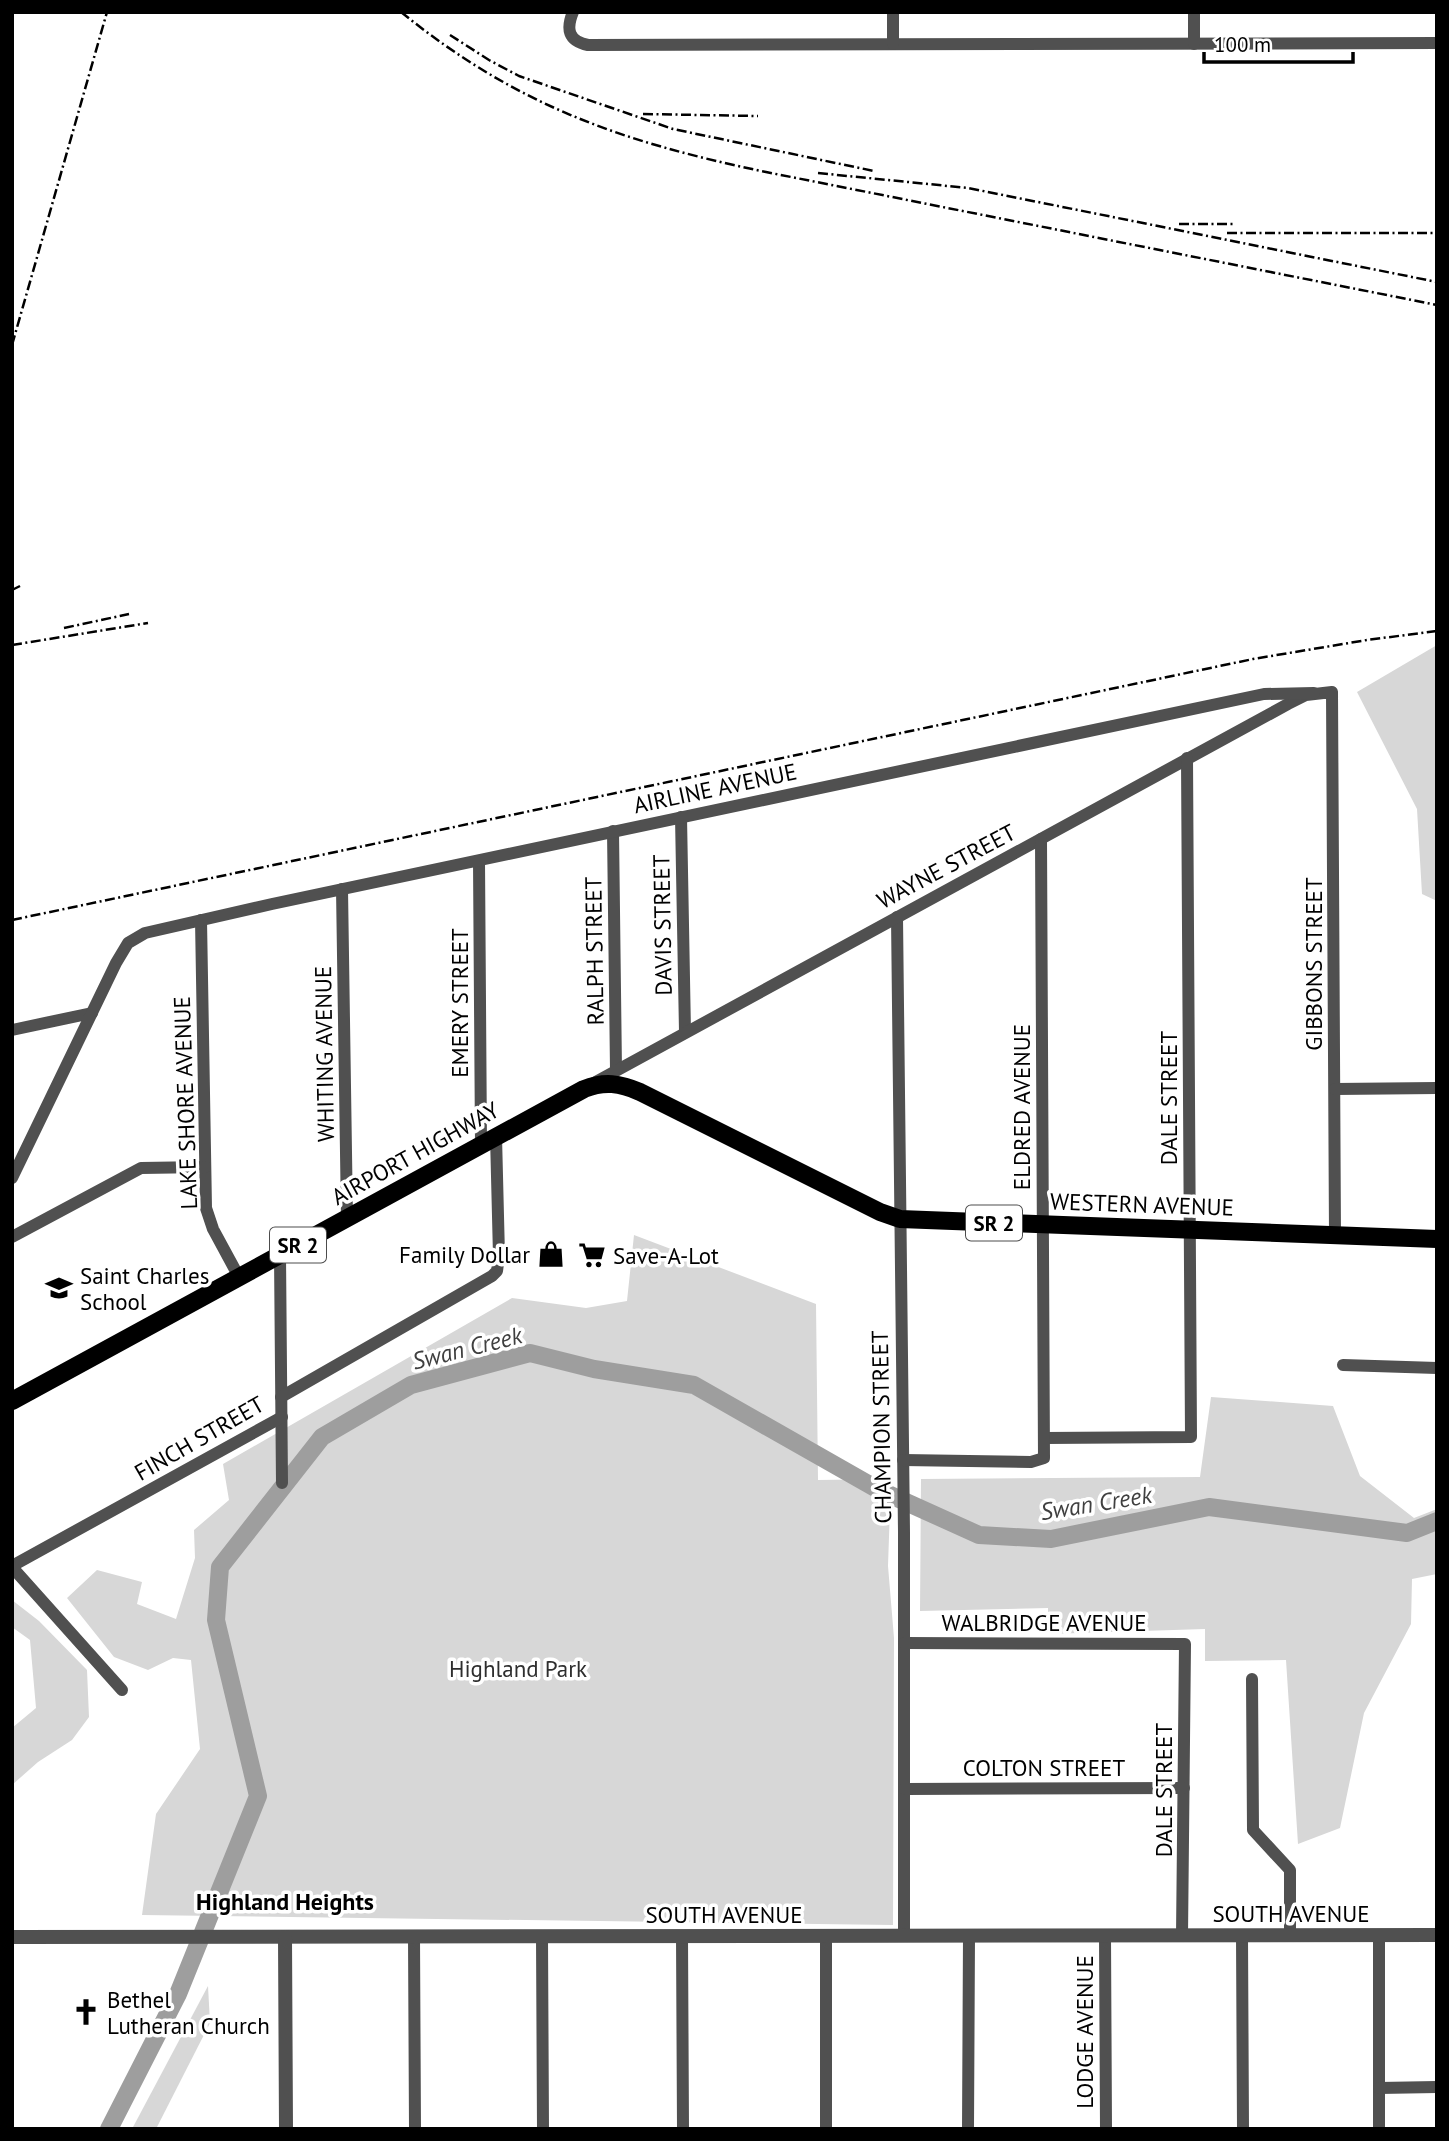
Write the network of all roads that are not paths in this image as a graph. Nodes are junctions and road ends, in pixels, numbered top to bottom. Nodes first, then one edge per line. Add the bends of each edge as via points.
1 (573, 12) edge
2 (893, 12) edge
3 (1194, 12) edge
4 (1437, 43) edge
5 (892, 44) junction
6 (1194, 44) junction
7 (1332, 692) joint
8 (1314, 693) junction
9 (1187, 758) junction
10 (681, 817) junction
11 (614, 831) junction
12 (1041, 839) junction
13 (479, 861) junction
14 (342, 889) junction
15 (897, 917) junction
16 (201, 920) junction
17 (92, 1013) junction
18 (12, 1030) edge
19 (685, 1032) junction
20 (616, 1070) junction
21 (1437, 1088) edge
22 (584, 1089) junction
23 (1335, 1089) junction
24 (489, 1140) junction
25 (205, 1167) junction
26 (12, 1178) edge
27 (347, 1218) junction
28 (900, 1219) junction
29 (1043, 1225) junction
30 (1190, 1230) junction
31 (1335, 1235) junction
32 (12, 1237) edge
33 (1437, 1239) edge
34 (280, 1255) junction
35 (496, 1271) joint
36 (239, 1277) junction
37 (1343, 1365) dead end
38 (1437, 1368) edge
39 (281, 1397) junction
40 (12, 1401) edge
41 (282, 1417) junction
42 (1045, 1438) junction
43 (903, 1460) junction
44 (282, 1483) dead end
45 (12, 1567) edge
46 (904, 1643) junction
47 (1185, 1644) joint
48 (1252, 1679) dead end
49 (122, 1690) dead end
50 (1184, 1788) junction
51 (905, 1789) junction
52 (1290, 1935) junction
53 (1437, 1935) edge
54 (682, 1936) junction
55 (826, 1936) junction
56 (904, 1936) junction
57 (969, 1936) junction
58 (1105, 1936) junction
59 (1182, 1936) junction
60 (1242, 1936) junction
61 (1379, 1936) junction
62 (12, 1937) edge
63 (285, 1937) junction
64 (414, 1937) junction
65 (542, 1937) junction
66 (1437, 2087) edge
67 (1379, 2088) junction
68 (286, 2129) edge
69 (415, 2129) edge
70 (543, 2129) edge
71 (683, 2129) edge
72 (826, 2129) edge
73 (968, 2129) edge
74 (1106, 2129) edge
75 (1243, 2129) edge
76 (1379, 2129) edge

1 - 5 street via 570,36 588,45
2 - 5 street
3 - 6 street
4 - 6 street
5 - 6 street
7 - 8 street, WAYNE STREET
7 - 23 street, GIBBONS STREET
8 - 9 street, WAYNE STREET
8 - 10 street, AIRLINE AVENUE via 1264,694
9 - 12 street, WAYNE STREET
9 - 30 street, DALE STREET
10 - 11 street, AIRLINE AVENUE
10 - 19 street, DAVIS STREET
11 - 13 street, AIRLINE AVENUE
11 - 20 street, RALPH STREET
12 - 15 street, WAYNE STREET
12 - 29 street, ELDRED AVENUE
13 - 14 street, AIRLINE AVENUE
13 - 24 street, EMERY STREET
14 - 16 street, AIRLINE AVENUE
14 - 27 street, WHITING AVENUE
15 - 19 street, WAYNE STREET
15 - 28 street, CHAMPION STREET
16 - 17 street, AIRLINE AVENUE via 145,933 128,943
16 - 25 street, LAKE SHORE AVENUE
17 - 18 street
17 - 26 street
19 - 20 street, WAYNE STREET
20 - 22 street, WAYNE STREET
21 - 23 street
22 - 24 main road, AIRPORT HIGHWAY / SR 2
22 - 28 main road, WESTERN AVENUE / SR 2 via 604,1083 633,1088
23 - 31 street, GIBBONS STREET
24 - 27 main road, AIRPORT HIGHWAY / SR 2
24 - 35 street, EMERY STREET via 499,1244
25 - 32 street via 141,1168
25 - 36 street, LAKE SHORE AVENUE via 206,1208
27 - 34 main road, AIRPORT HIGHWAY / SR 2
28 - 29 main road, WESTERN AVENUE / SR 2
28 - 43 street, CHAMPION STREET
29 - 30 main road, WESTERN AVENUE / SR 2
29 - 42 street, ELDRED AVENUE
30 - 31 main road, WESTERN AVENUE / SR 2
30 - 42 street, DALE STREET via 1191,1437
31 - 33 main road, WESTERN AVENUE / SR 2
34 - 36 main road, AIRPORT HIGHWAY / SR 2
34 - 39 street
35 - 39 street, FINCH STREET
36 - 40 main road, AIRPORT HIGHWAY / SR 2
37 - 38 street
39 - 41 street, FINCH STREET
41 - 44 street
41 - 45 street, FINCH STREET
42 - 43 street, ELDRED AVENUE via 1044,1458 1031,1462
43 - 46 street, CHAMPION STREET
45 - 49 street
46 - 47 street, WALBRIDGE AVENUE
46 - 51 street, CHAMPION STREET
47 - 50 street, DALE STREET
48 - 52 street via 1253,1830 1290,1870
50 - 51 street, COLTON STREET
50 - 59 street, DALE STREET
51 - 56 street, CHAMPION STREET
52 - 60 street, SOUTH AVENUE
52 - 61 street, SOUTH AVENUE
53 - 61 street, SOUTH AVENUE
54 - 55 street, SOUTH AVENUE
54 - 65 street, SOUTH AVENUE
54 - 71 street
55 - 56 street, SOUTH AVENUE
55 - 72 street
56 - 57 street, SOUTH AVENUE
57 - 58 street, SOUTH AVENUE
57 - 73 street
58 - 59 street, SOUTH AVENUE
58 - 74 street, LODGE AVENUE
59 - 60 street, SOUTH AVENUE
60 - 75 street
61 - 67 street
62 - 63 street, SOUTH AVENUE
63 - 64 street, SOUTH AVENUE
63 - 68 street
64 - 65 street, SOUTH AVENUE
64 - 69 street
65 - 70 street
66 - 67 street
67 - 76 street

